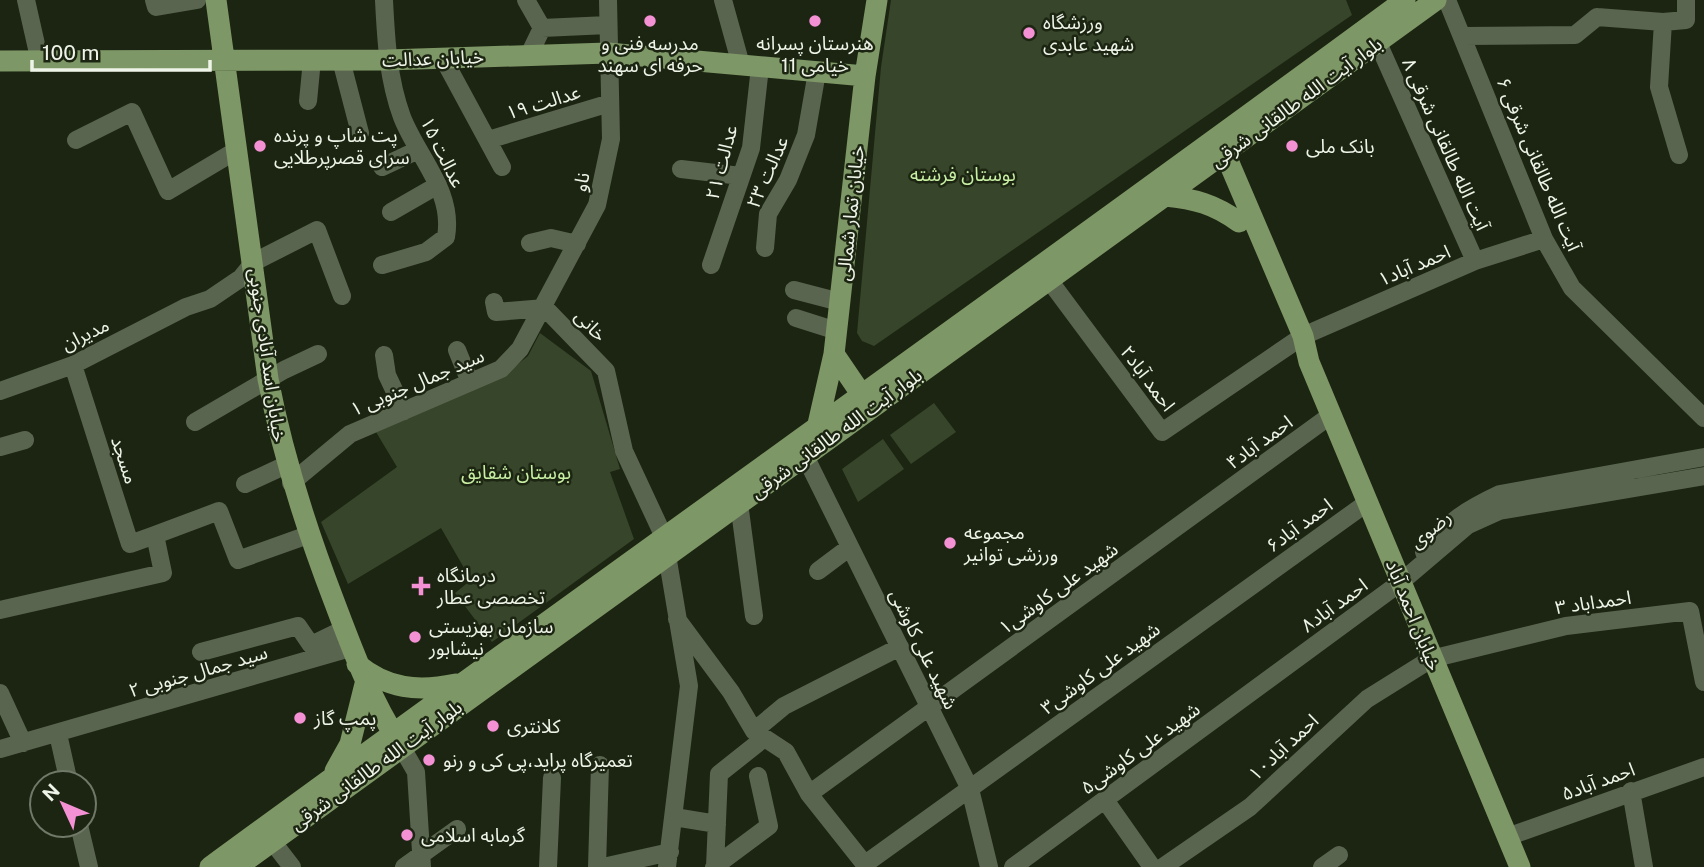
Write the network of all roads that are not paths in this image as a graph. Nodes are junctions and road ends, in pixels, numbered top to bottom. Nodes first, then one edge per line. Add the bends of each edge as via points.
1 (26, 0) edge
2 (154, 0) edge
3 (197, 0) edge
4 (216, 0) edge
5 (384, 0) edge
6 (526, 0) edge
7 (608, 0) edge
8 (723, 0) edge
9 (877, 0) edge
10 (1405, 0) edge
11 (1436, 0) edge
12 (1447, 0) edge
13 (1686, 0) edge
14 (1382, 8) edge
15 (1596, 8) edge
16 (1663, 22) junction
17 (608, 25) junction
18 (542, 28) junction
19 (1464, 36) junction
20 (1378, 43) junction
21 (608, 52) junction
22 (529, 55) junction
23 (443, 58) junction
24 (224, 60) junction
25 (312, 60) junction
26 (341, 60) junction
27 (387, 60) junction
28 (0, 61) edge
29 (40, 62) junction
30 (750, 66) junction
31 (817, 72) junction
32 (865, 76) junction
33 (308, 102) dead end
34 (610, 103) junction
35 (360, 134) dead end
36 (76, 140) dead end
37 (488, 140) junction
38 (237, 150) junction
39 (418, 150) junction
40 (1215, 151) junction
41 (1679, 155) dead end
42 (382, 167) dead end
43 (502, 167) dead end
44 (681, 169) dead end
45 (741, 176) junction
46 (438, 185) junction
47 (1165, 196) junction
48 (391, 212) dead end
49 (1239, 222) junction
50 (1544, 239) junction
51 (530, 243) dead end
52 (578, 244) junction
53 (765, 248) dead end
54 (1475, 261) junction
55 (254, 262) junction
56 (382, 265) dead end
57 (711, 265) dead end
58 (1049, 280) junction
59 (794, 290) dead end
60 (342, 296) dead end
61 (494, 302) dead end
62 (840, 302) junction
63 (545, 307) junction
64 (796, 318) dead end
65 (837, 331) junction
66 (1298, 339) junction
67 (457, 350) dead end
68 (318, 354) dead end
69 (834, 354) junction
70 (384, 355) dead end
71 (73, 365) junction
72 (268, 379) junction
73 (470, 382) junction
74 (0, 391) edge
75 (866, 401) junction
76 (404, 411) junction
77 (1331, 415) junction
78 (1704, 418) edge
79 (195, 422) dead end
80 (818, 424) junction
81 (25, 440) dead end
82 (0, 447) edge
83 (805, 456) junction
84 (1704, 457) edge
85 (288, 474) junction
86 (1704, 476) edge
87 (245, 484) dead end
88 (1211, 502) joint
89 (1368, 502) junction
90 (739, 503) junction
91 (308, 535) junction
92 (155, 536) junction
93 (665, 546) junction
94 (850, 547) junction
95 (818, 570) dead end
96 (1255, 582) joint
97 (1401, 582) junction
98 (0, 610) edge
99 (754, 616) dead end
100 (677, 619) junction
101 (350, 647) junction
102 (900, 647) junction
103 (201, 652) dead end
104 (1431, 659) junction
105 (1292, 663) joint
106 (463, 682) junction
107 (1704, 682) edge
108 (365, 684) junction
109 (0, 693) edge
110 (930, 707) junction
111 (58, 734) junction
112 (758, 735) junction
113 (397, 740) junction
114 (23, 743) junction
115 (0, 749) edge
116 (600, 765) dead end
117 (1704, 766) edge
118 (66, 769) edge
119 (758, 776) dead end
120 (552, 778) dead end
121 (330, 779) junction
122 (970, 789) junction
123 (1630, 791) junction
124 (809, 794) junction
125 (1105, 800) junction
126 (674, 817) junction
127 (717, 824) junction
128 (457, 829) dead end
129 (1507, 838) junction
130 (82, 839) edge
131 (272, 841) junction
132 (1339, 855) dead end
133 (668, 860) edge
134 (421, 861) edge
135 (866, 866) edge
136 (1150, 866) edge
137 (89, 867) edge
138 (210, 867) edge
139 (237, 867) edge
140 (292, 867) edge
141 (404, 867) edge
142 (548, 867) edge
143 (597, 867) edge
144 (603, 867) edge
145 (715, 867) edge
146 (989, 867) edge
147 (1013, 867) edge
148 (1322, 867) edge
149 (1520, 867) edge
150 (1644, 867) edge

1 - 29 street
2 - 3 street via 156,8
4 - 24 main road, خیابان اسد آبادی جنوبی
5 - 27 street, عدالت ۱۵
6 - 18 street
7 - 17 street, ناو
8 - 30 street
9 - 32 main road, خیابان تمار شمالی
10 - 14 main road, بلوار آیت الله طالقانی شرقی
11 - 20 main road, بلوار آیت الله طالقانی شرقی
12 - 19 street, آیت الله طالقانی شرقی ۶
13 - 16 street via 1686,20
14 - 40 main road, بلوار آیت الله طالقانی شرقی
15 - 16 street
15 - 19 street via 1575,36
16 - 41 street via 1659,88
17 - 18 street
17 - 21 street, ناو
18 - 22 street
19 - 50 street, آیت الله طالقانی شرقی ۶
20 - 40 main road, بلوار آیت الله طالقانی شرقی
20 - 54 street, آیت الله طالقانی شرقی ۸
21 - 22 main road, خیابان عدالت
21 - 30 main road, خیابان عدالت
21 - 34 street, ناو
22 - 23 main road, خیابان عدالت
23 - 27 main road, خیابان عدالت
23 - 37 street
24 - 25 main road, خیابان عدالت
24 - 29 main road, خیابان عدالت
24 - 38 main road, خیابان اسد آبادی جنوبی
25 - 26 main road, خیابان عدالت
25 - 33 street
26 - 27 main road, خیابان عدالت
26 - 35 street
27 - 39 street, عدالت ۱۵ via 402,117
28 - 29 main road, خیابان عدالت
30 - 31 main road, خیابان عدالت
30 - 45 street, عدالت ۲۱ via 751,148
31 - 32 main road, خیابان عدالت
31 - 53 street, عدالت ۲۳ via 806,135 768,214
32 - 62 main road, خیابان تمار شمالی
34 - 37 street, عدالت ۱۹
34 - 52 street, ناو via 611,139 597,205
36 - 38 street via 132,112 169,191
37 - 43 street
38 - 55 main road, خیابان اسد آبادی جنوبی
39 - 42 street
39 - 46 street, عدالت ۱۵
40 - 47 main road, بلوار آیت الله طالقانی شرقی
40 - 49 main road, خیابان احمد آباد
40 - 66 main road, خیابان احمد آباد
40 - 75 main road, بلوار آیت الله طالقانی شرقی
44 - 45 street
45 - 57 street, عدالت ۲۱
46 - 48 street
46 - 56 street, عدالت ۱۵ via 446,206 446,237 426,251
47 - 49 main road via 1217,206
47 - 58 main road, بلوار آیت الله طالقانی شرقی
49 - 66 main road, خیابان احمد آباد
50 - 54 street, احمد آباد۱
50 - 78 street, آیت الله طالقانی شرقی ۶ via 1572,288
51 - 52 street via 551,238
52 - 63 street, ناو
54 - 66 street, احمد آباد۱
55 - 60 street, مدیران via 317,230
55 - 71 street, مدیران via 241,278 210,299
55 - 72 main road, خیابان اسد آبادی جنوبی
58 - 66 street, احمد آباد۲ via 1162,432
58 - 75 main road, بلوار آیت الله طالقانی شرقی
59 - 62 street
61 - 63 street via 496,312
62 - 65 main road, خیابان تمار شمالی
63 - 73 street, سید جمال جنوبی ۱ via 511,359 501,369
63 - 93 street, خانی via 606,371 624,451
64 - 65 street
65 - 69 main road, خیابان تمار شمالی
66 - 77 main road, خیابان احمد آباد
67 - 73 street
68 - 72 street
69 - 75 main road
69 - 80 main road, خیابان تمار شمالی
70 - 76 street via 387,375
71 - 74 street, مدیران
71 - 92 street, مسجد via 130,544
72 - 79 street
72 - 85 main road, خیابان اسد آبادی جنوبی
73 - 76 street, سید جمال جنوبی ۱
75 - 80 main road, بلوار آیت الله طالقانی شرقی
75 - 83 main road, بلوار آیت الله طالقانی شرقی
76 - 85 street, سید جمال جنوبی ۱ via 350,434
77 - 88 street, احمد آباد۴
77 - 89 main road, خیابان احمد آباد
80 - 93 main road, بلوار آیت الله طالقانی شرقی
81 - 82 street
83 - 90 main road, بلوار آیت الله طالقانی شرقی
83 - 94 street, شهید علی کاوشی
84 - 97 street, رضوی via 1500,494 1444,526
85 - 87 street, سید جمال جنوبی ۱
85 - 91 main road, خیابان اسد آبادی جنوبی
86 - 97 street, رضوی via 1499,511 1468,525
88 - 110 street, شهید علی کاوشی۱
89 - 96 street, احمد آباد۶
89 - 97 main road, خیابان احمد آباد
90 - 93 main road, بلوار آیت الله طالقانی شرقی
90 - 99 street
91 - 92 street via 238,560 219,511
91 - 101 main road, خیابان اسد آبادی جنوبی
92 - 98 street via 163,573
93 - 100 street
93 - 106 main road, بلوار آیت الله طالقانی شرقی
93 - 113 main road, بلوار آیت الله طالقانی شرقی
94 - 95 street
94 - 102 street, شهید علی کاوشی
96 - 122 street, شهید علی کاوشی۳
97 - 104 main road, خیابان احمد آباد
97 - 105 street, احمد آباد۸
100 - 112 street
100 - 126 street via 688,687
101 - 103 street via 311,645 298,626
101 - 106 main road via 372,677 405,688
101 - 108 main road, خیابان اسد آبادی جنوبی
101 - 111 street, سید جمال جنوبی ۲
102 - 110 street, شهید علی کاوشی
102 - 112 street via 784,706
104 - 107 street, احمداباد ۳ via 1566,626 1690,611
104 - 129 main road, خیابان احمد آباد
104 - 136 street, احمد آباد۱۰ via 1367,699 1250,807
105 - 125 street, شهید علی کاوشی۵
106 - 113 main road, بلوار آیت الله طالقانی شرقی
108 - 113 main road, خیابان اسد آبادی جنوبی
108 - 121 main road via 349,744
109 - 114 street
110 - 122 street, شهید علی کاوشی
110 - 124 street, شهید علی کاوشی۱
111 - 114 street, سید جمال جنوبی ۲
111 - 118 street
112 - 124 street via 786,752
112 - 127 street via 719,774
113 - 121 main road, بلوار آیت الله طالقانی شرقی
113 - 131 main road, بلوار آیت الله طالقانی شرقی
113 - 134 street via 416,772
114 - 115 street, سید جمال جنوبی ۲
116 - 143 street
117 - 123 street, احمد آباد۵
119 - 145 street via 769,825
120 - 142 street
121 - 138 main road, بلوار آیت الله طالقانی شرقی
122 - 135 street, شهید علی کاوشی۳
122 - 146 street, شهید علی کاوشی
123 - 129 street, احمد آباد۵
123 - 150 street
124 - 135 street
125 - 136 street
125 - 147 street, شهید علی کاوشی۵
126 - 127 street
126 - 133 street
127 - 145 street
128 - 134 street
129 - 149 main road, خیابان احمد آباد
130 - 137 street
131 - 139 main road, بلوار آیت الله طالقانی شرقی
131 - 140 street
132 - 148 street
133 - 144 street
134 - 141 street

